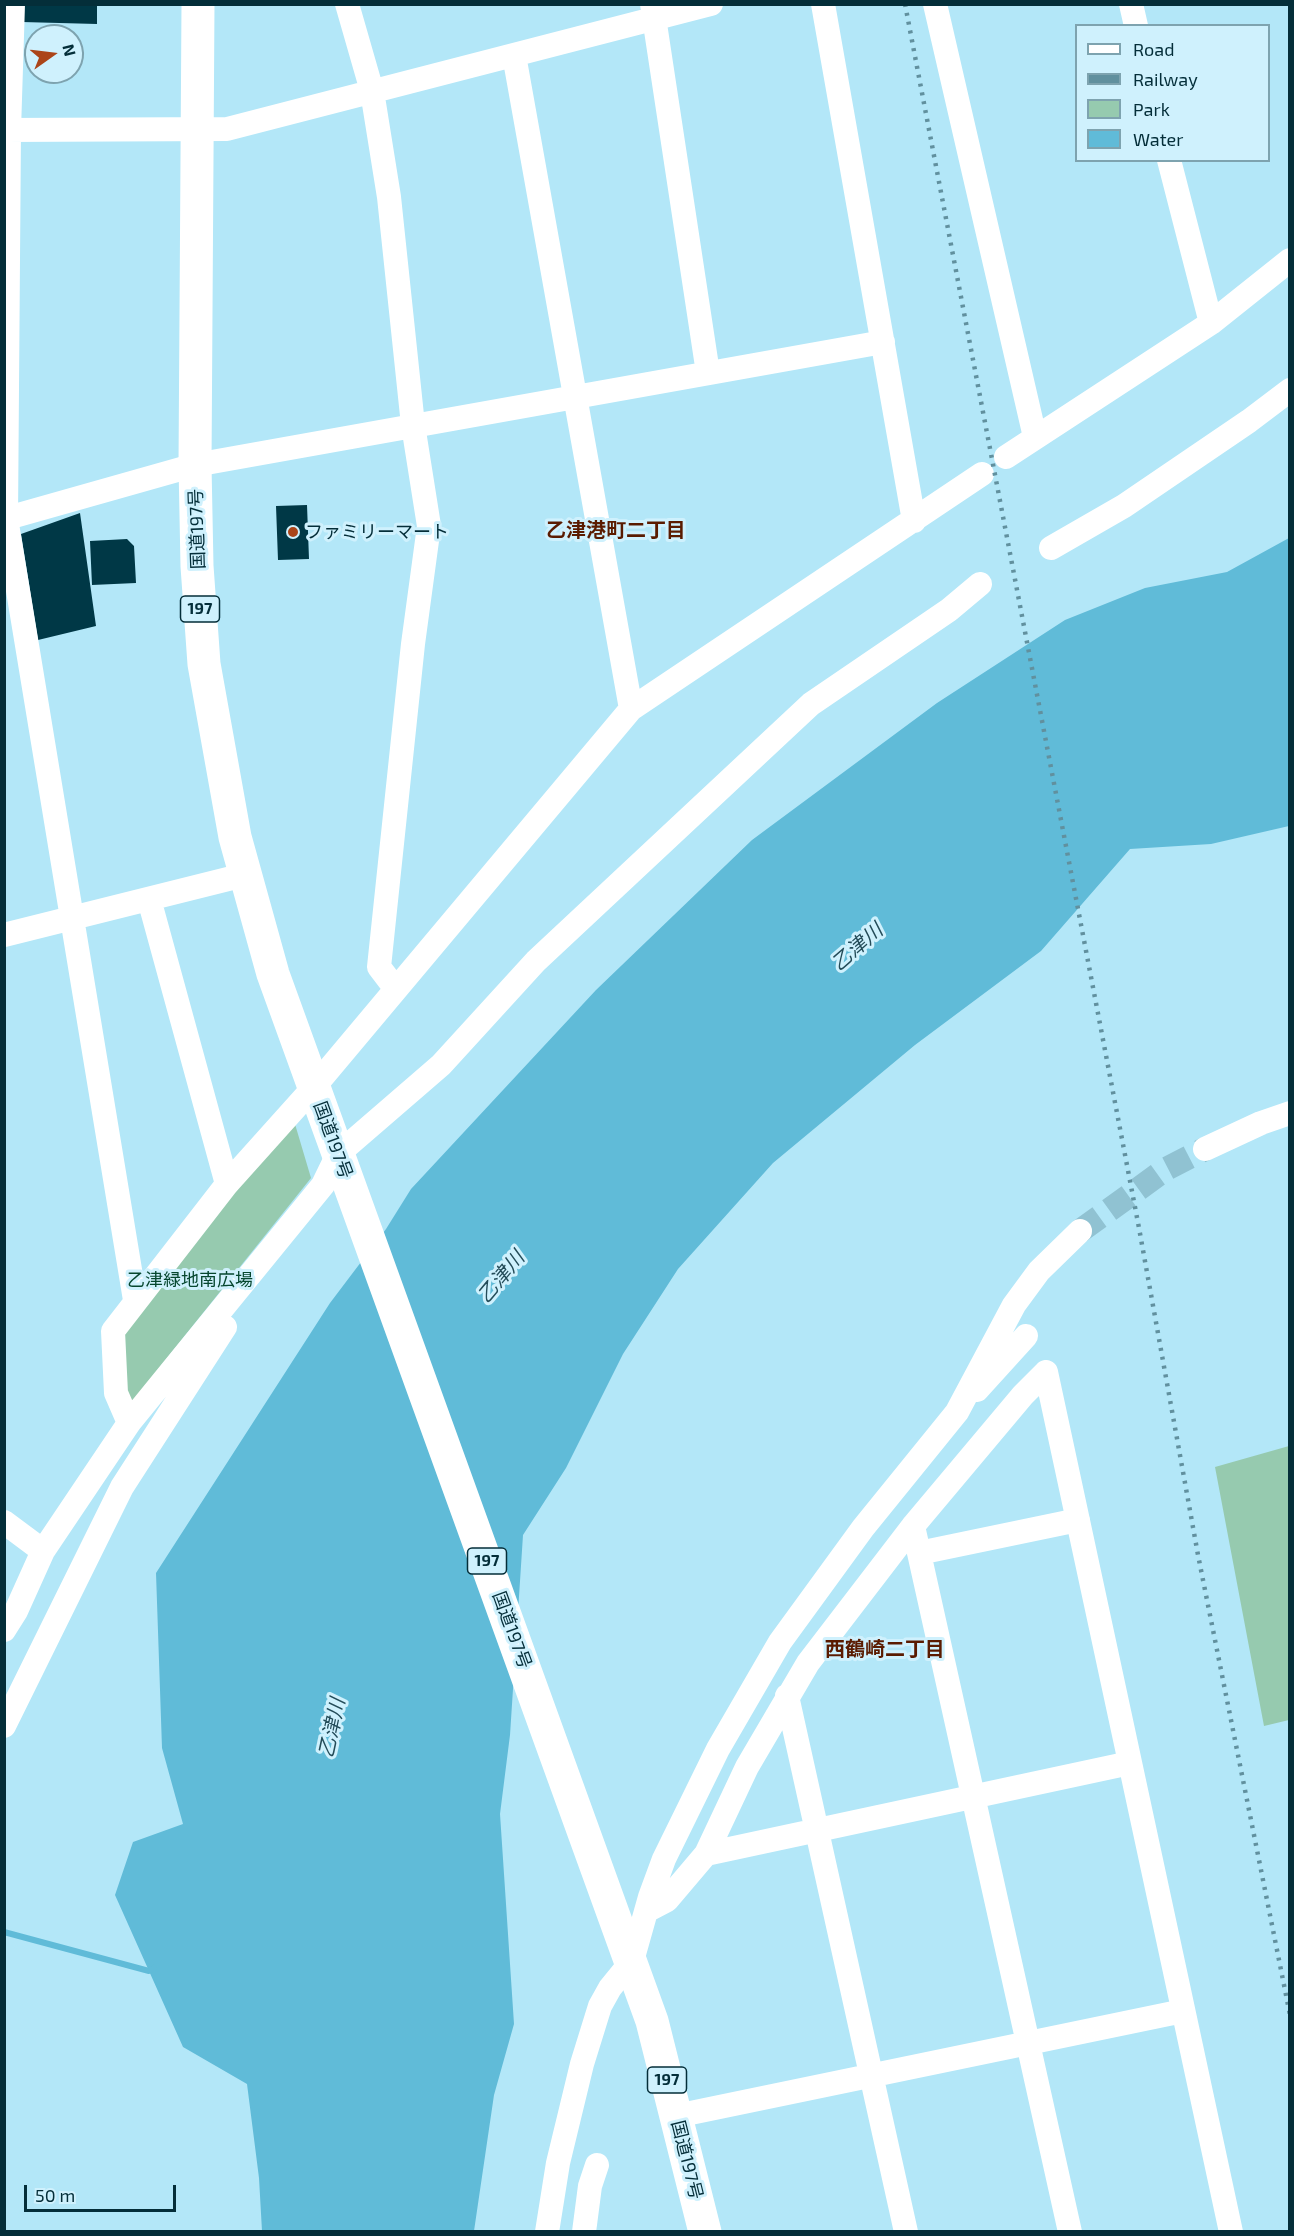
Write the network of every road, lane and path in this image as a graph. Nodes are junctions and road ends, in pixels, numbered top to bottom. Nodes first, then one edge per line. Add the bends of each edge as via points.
1 (13, 4) edge
2 (198, 4) edge
3 (347, 4) edge
4 (711, 4) edge
5 (823, 4) edge
6 (935, 4) edge
7 (1131, 4) edge
8 (653, 12) edge
9 (1136, 24) edge
10 (514, 55) junction
11 (372, 91) junction
12 (198, 128) junction
13 (7, 130) edge
14 (1170, 162) edge
15 (1290, 260) edge
16 (1211, 323) junction
17 (883, 342) junction
18 (708, 373) junction
19 (1290, 390) edge
20 (575, 397) junction
21 (413, 425) junction
22 (1035, 436) junction
23 (1006, 457) dead end
24 (195, 465) junction
25 (982, 474) dead end
26 (5, 518) edge
27 (914, 521) junction
28 (1051, 548) dead end
29 (980, 584) dead end
30 (631, 709) junction
31 (244, 875) junction
32 (149, 899) junction
33 (72, 918) junction
34 (4, 936) edge
35 (395, 988) junction
36 (314, 1087) junction
37 (1290, 1113) edge
38 (1206, 1149) tunnel mouth
39 (338, 1154) junction
40 (227, 1184) junction
41 (1080, 1231) tunnel mouth
42 (265, 1257) junction
43 (135, 1299) junction
44 (1026, 1336) dead end
45 (957, 1412) junction
46 (129, 1423) junction
47 (1078, 1520) junction
48 (4, 1522) edge
49 (914, 1526) junction
50 (43, 1551) junction
51 (920, 1553) junction
52 (4, 1630) edge
53 (787, 1696) junction
54 (4, 1726) edge
55 (1130, 1763) junction
56 (974, 1796) junction
57 (816, 1830) junction
58 (706, 1854) junction
59 (633, 1934) junction
60 (1183, 2011) junction
61 (1028, 2043) junction
62 (871, 2075) junction
63 (676, 2116) junction
64 (597, 2165) dead end
65 (547, 2232) edge
66 (584, 2232) edge
67 (705, 2232) edge
68 (906, 2232) edge
69 (1070, 2232) edge
70 (1231, 2232) edge

1 - 13 street
2 - 12 highway, 国道197号 / 197
3 - 11 street
4 - 8 street
5 - 17 street
6 - 22 street
7 - 9 street
8 - 10 street
8 - 18 street
10 - 11 street
10 - 20 street
11 - 12 street via 227,129
11 - 21 street via 389,197
12 - 13 street
12 - 24 highway, 国道197号 / 197
13 - 26 street
14 - 16 street
15 - 16 street
16 - 22 street
17 - 18 street
17 - 27 street
18 - 20 street
19 - 28 street via 1124,506
20 - 21 street
20 - 30 street
21 - 24 street
21 - 35 street via 429,526 379,967
22 - 23 street
24 - 26 street
24 - 31 highway, 国道197号 / 197 via 204,664 221,772
25 - 27 street
26 - 33 street
27 - 30 street
29 - 39 street via 949,610 811,704 536,961 441,1065
30 - 35 street
31 - 32 street
31 - 36 highway, 国道197号 / 197 via 273,974
32 - 33 street
32 - 40 street
33 - 34 street
33 - 43 street
35 - 36 street
36 - 39 highway, 国道197号 / 197
36 - 40 street
37 - 38 street
39 - 42 street via 323,1185
39 - 59 highway, 国道197号 / 197
40 - 43 street
41 - 45 street via 1039,1271 1014,1305
42 - 46 street
42 - 54 street via 249,1296 228,1322 122,1487
43 - 46 street via 112,1331 116,1393
44 - 45 street
45 - 59 street via 863,1528 780,1642 685,1814
46 - 50 street
47 - 49 street via 1046,1372
47 - 51 street
47 - 55 street
48 - 50 street
49 - 51 street
49 - 53 street
50 - 52 street
51 - 56 street
53 - 57 street
53 - 58 street via 747,1767
55 - 56 street
55 - 60 street
56 - 57 street
56 - 61 street
57 - 58 street
57 - 62 street
58 - 59 street
59 - 63 highway, 国道197号 / 197
59 - 65 street via 600,2006 582,2064 558,2163
60 - 61 street
60 - 70 street
61 - 62 street
61 - 69 street
62 - 63 street
62 - 68 street
63 - 67 highway, 国道197号 / 197
64 - 66 street

